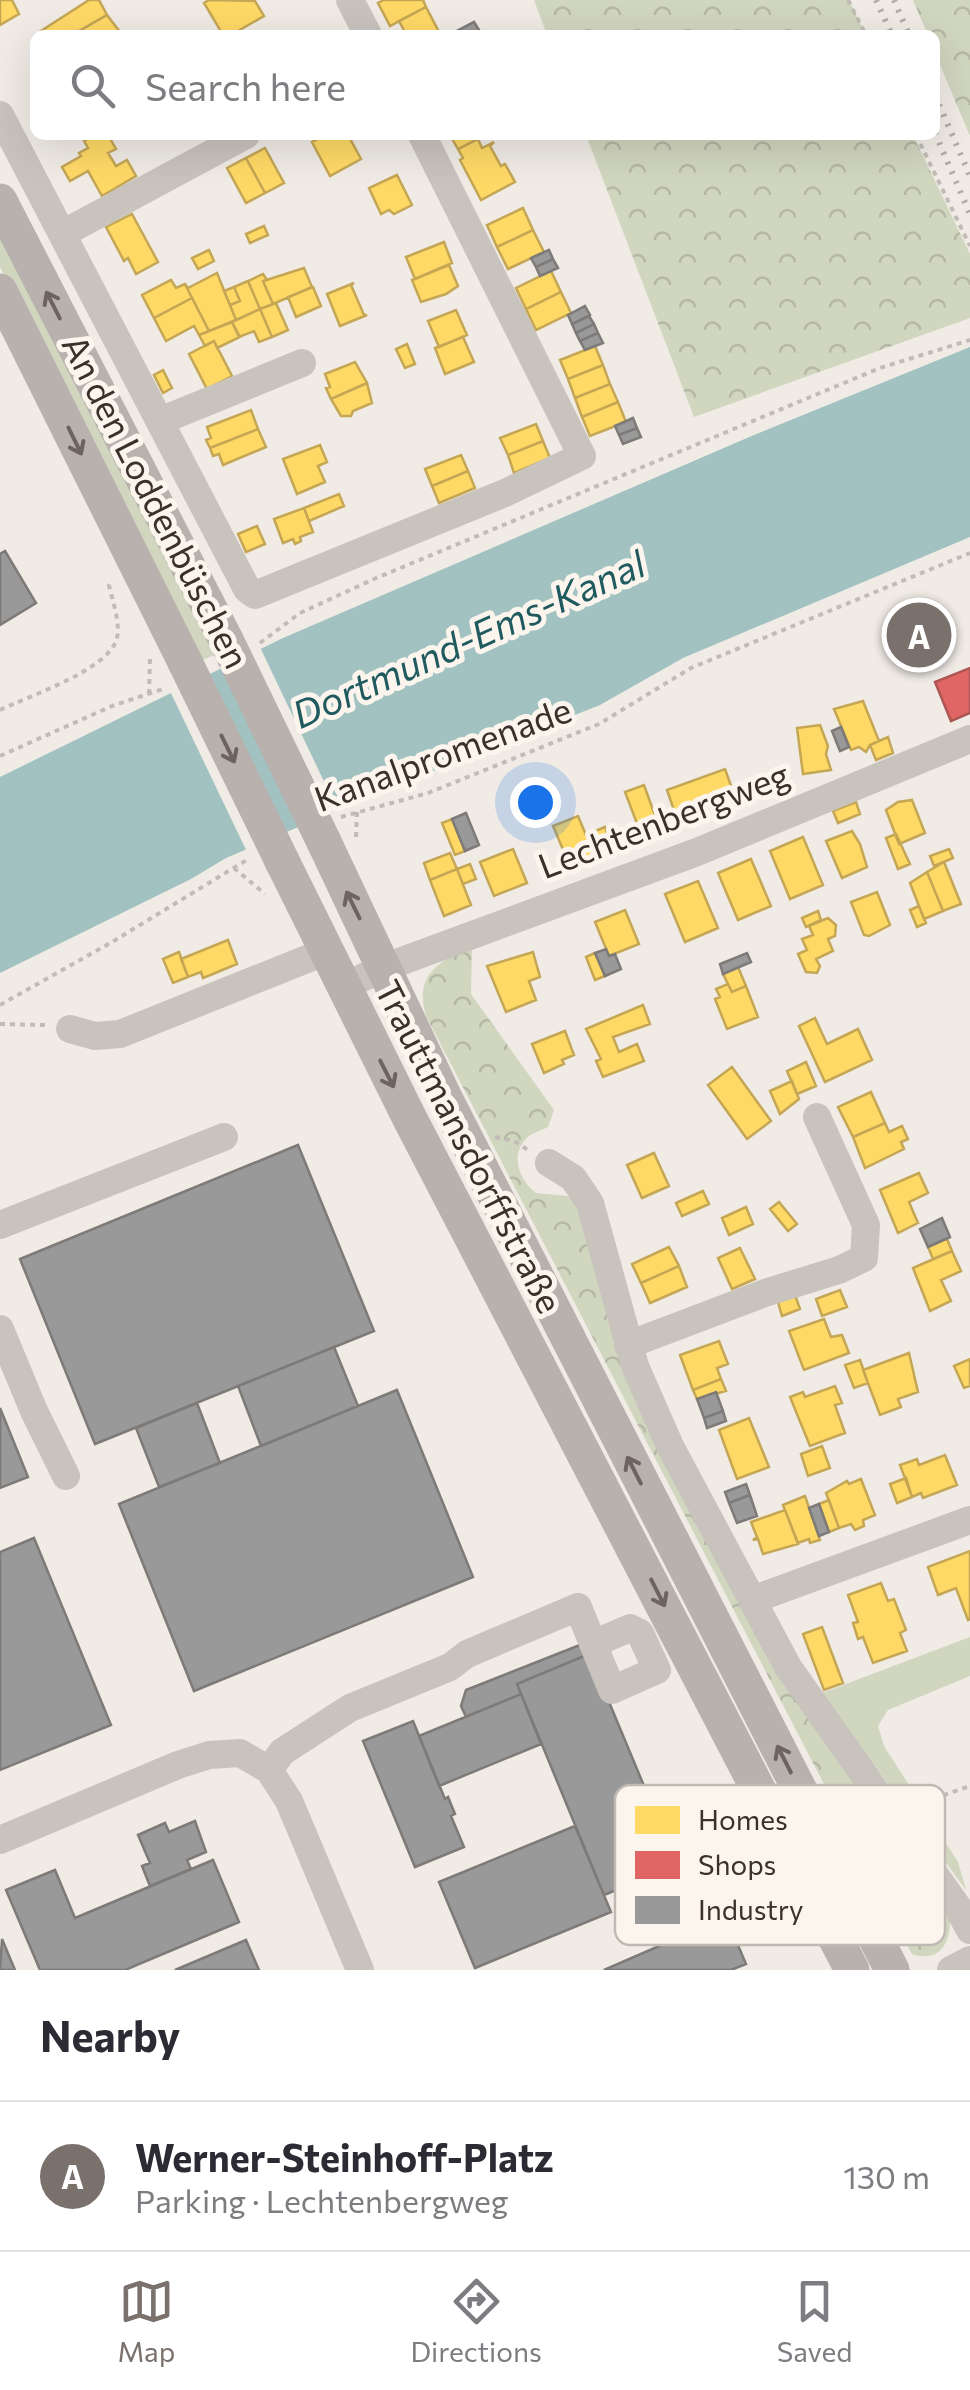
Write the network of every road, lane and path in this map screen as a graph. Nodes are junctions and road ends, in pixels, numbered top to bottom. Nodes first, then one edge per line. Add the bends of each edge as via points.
1 (350, 0) edge
2 (848, 0) edge
3 (365, 30) edge
4 (863, 30) edge
5 (0, 115) edge
6 (237, 140) edge
7 (424, 140) edge
8 (918, 140) edge
9 (0, 201) edge
10 (62, 234) junction
11 (970, 246) edge
12 (0, 291) edge
13 (970, 340) edge
14 (302, 364) dead end
15 (160, 421) junction
16 (970, 553) edge
17 (116, 578) dead end
18 (348, 592) dead end
19 (150, 655) dead end
20 (149, 694) dead end
21 (0, 710) edge
22 (94, 713) dead end
23 (970, 739) edge
24 (0, 756) edge
25 (326, 832) junction
26 (271, 857) junction
27 (234, 868) junction
28 (267, 895) dead end
29 (312, 957) dead end
30 (383, 968) junction
31 (343, 987) junction
32 (0, 1004) edge
33 (0, 1024) edge
34 (70, 1029) joint
35 (818, 1118) dead end
36 (224, 1137) dead end
37 (549, 1163) dead end
38 (0, 1225) edge
39 (0, 1329) edge
40 (628, 1345) junction
41 (66, 1476) dead end
42 (970, 1520) edge
43 (752, 1600) junction
44 (593, 1644) junction
45 (269, 1770) junction
46 (756, 1785) edge
47 (796, 1785) edge
48 (871, 1785) edge
49 (970, 1786) edge
50 (945, 1795) edge
51 (0, 1840) edge
52 (945, 1889) edge
53 (970, 1930) edge
54 (839, 1945) edge
55 (879, 1945) edge
56 (970, 1960) edge
57 (360, 1970) edge
58 (852, 1970) edge
59 (892, 1970) edge
60 (951, 1970) edge

1 - 3 street
2 - 4 path
5 - 10 street, An den Loddenbüschen
6 - 10 street
7 - 15 street, An den Loddenbüschen via 582,456 256,595
8 - 11 path
25 -> 9 main road, An den Loddenbüschen, bridge
10 - 15 street, An den Loddenbüschen
12 -> 26 main road, An den Loddenbüschen, bridge via 185,662
13 - 18 path via 880,368
14 - 15 street, An den Loddenbüschen
16 - 25 path, Kanalpromenade via 692,668 600,724 428,793 346,814
17 - 21 path via 108,585 116,641 106,656
19 - 20 path
22 - 24 path
23 - 30 street, Lechtenbergweg via 697,852
30 -> 25 main road, An den Loddenbüschen
26 - 27 path
26 - 31 main road, An den Loddenbüschen
27 - 28 path
27 - 32 path
29 - 34 street via 120,1034
30 - 31 street, Trauttmansdorffstraße
47 -> 30 main road, Trauttmansdorffstraße
31 -> 46 main road, Trauttmansdorffstraße
33 - 34 path
35 - 40 street via 866,1225 864,1258
36 - 38 street
37 - 40 street, Trauttmansdorffstraße via 573,1178 590,1203
39 - 41 street
40 - 43 street, Trauttmansdorffstraße via 665,1437
42 - 43 street
43 - 48 street, Trauttmansdorffstraße via 788,1667
44 - 44 street via 612,1690 658,1670 640,1633 630,1628
44 - 45 street via 578,1607 350,1708 282,1752
45 - 51 street via 240,1753 209,1754
45 - 57 street
49 - 50 path
52 - 53 street, Trauttmansdorffstraße
54 -> 58 main road, Trauttmansdorffstraße
59 -> 55 main road, Trauttmansdorffstraße
56 - 60 street

